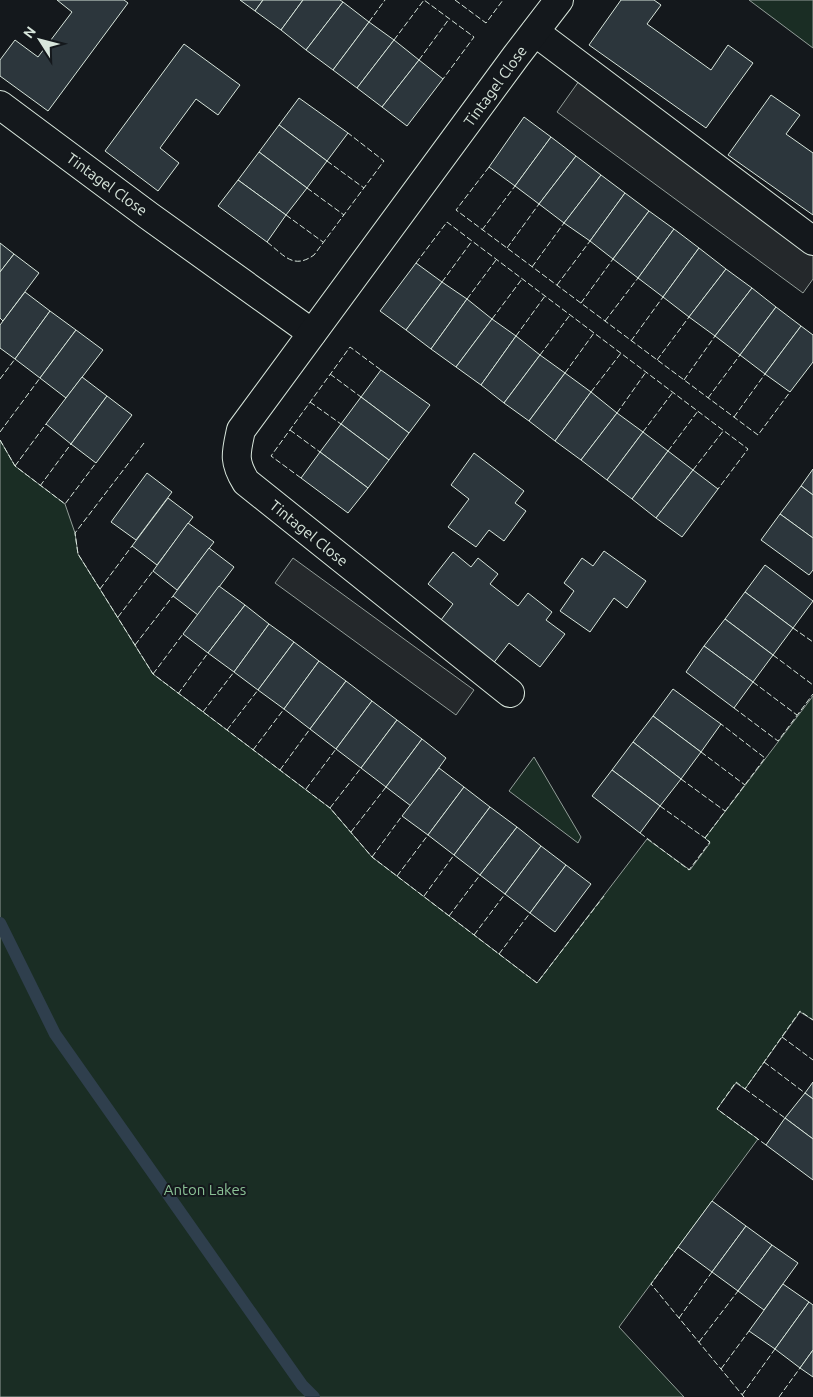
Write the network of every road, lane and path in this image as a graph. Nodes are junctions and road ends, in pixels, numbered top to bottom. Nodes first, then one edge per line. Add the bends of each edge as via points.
1 (558, 0) edge
2 (535, 32) junction
3 (0, 105) edge
4 (813, 240) edge
5 (312, 332) junction
6 (510, 693) dead end

1 - 2 street, Tintagel Close
2 - 4 street, Tintagel Close
2 - 5 street, Tintagel Close
3 - 5 street, Tintagel Close
5 - 6 street, Tintagel Close via 241,430 236,457 239,470 246,482

